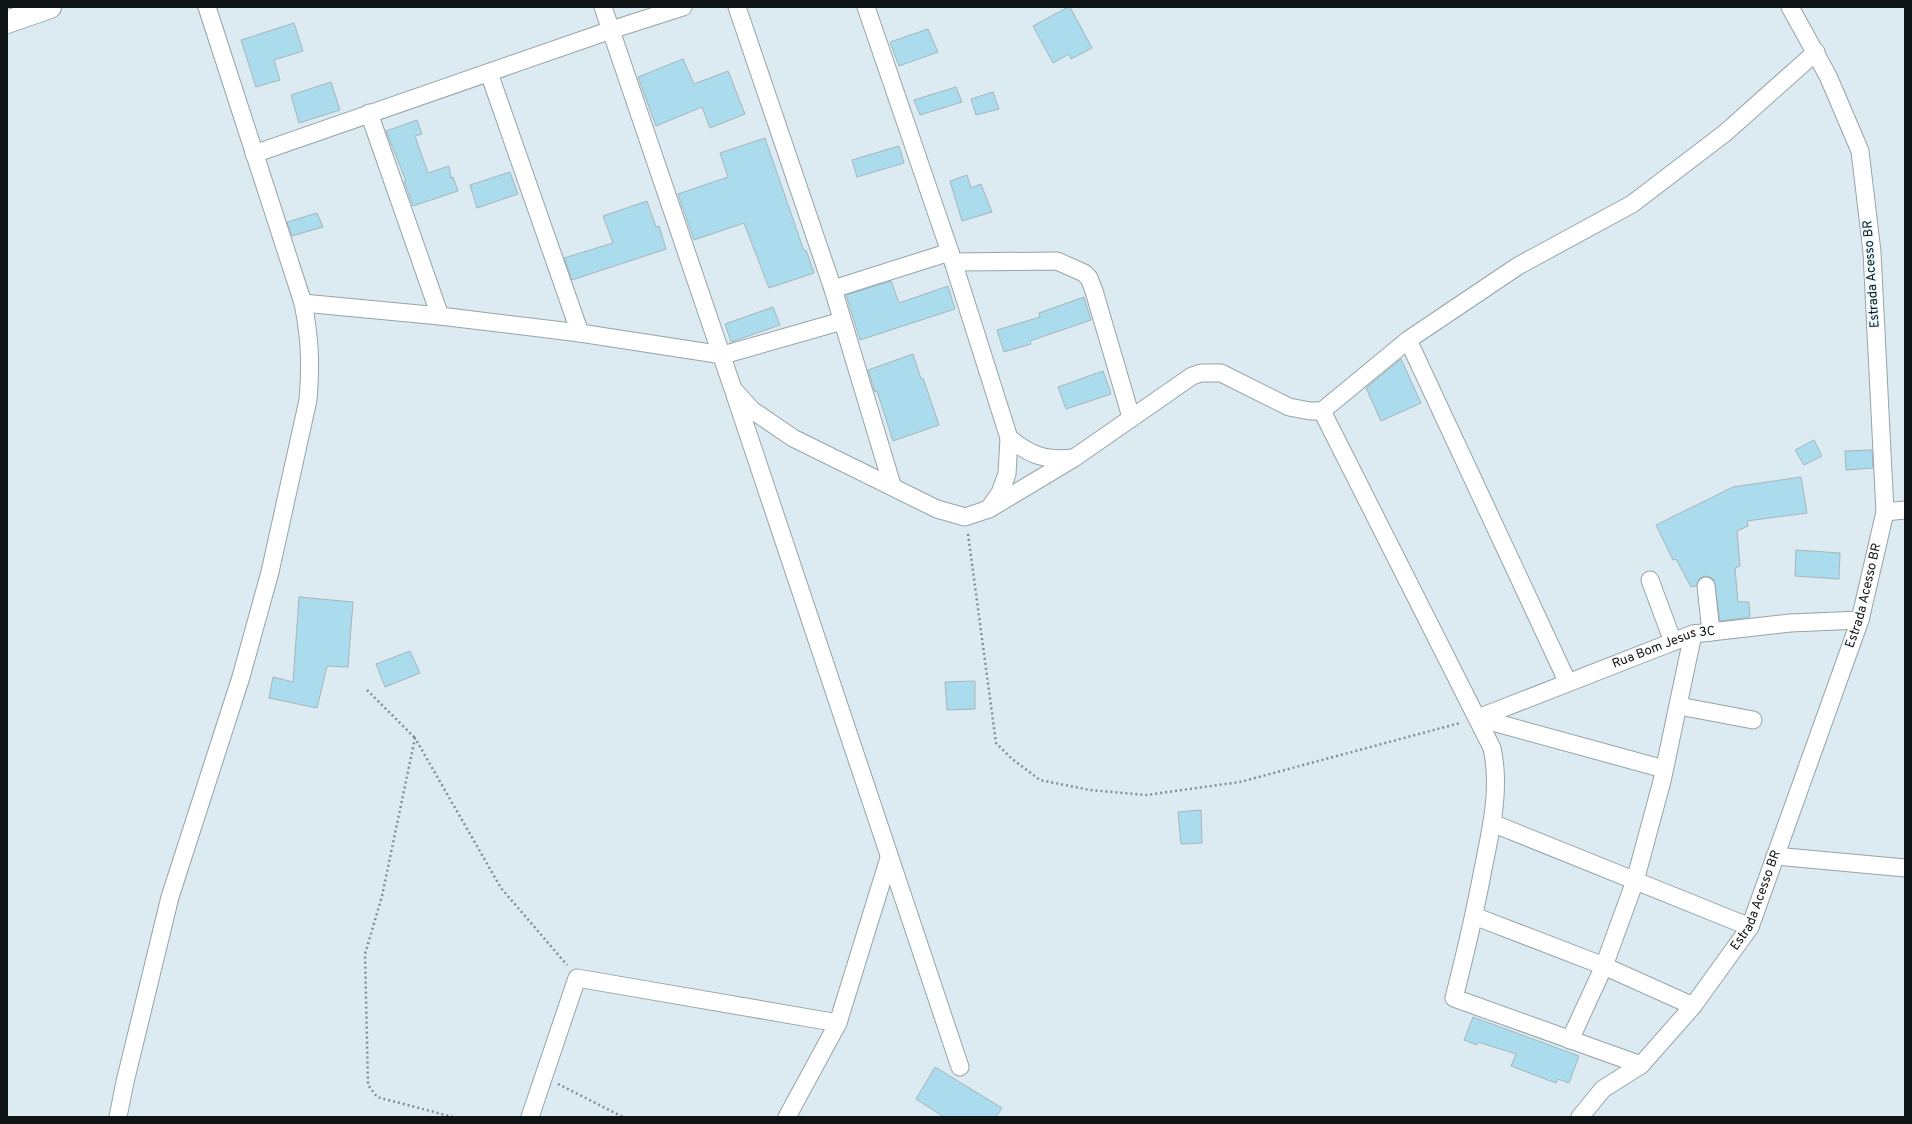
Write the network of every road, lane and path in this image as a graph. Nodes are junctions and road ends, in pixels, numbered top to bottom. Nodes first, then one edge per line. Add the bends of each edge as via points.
1 (50, 7) edge
2 (207, 7) edge
3 (603, 7) edge
4 (683, 7) edge
5 (738, 7) edge
6 (866, 7) edge
7 (1790, 7) edge
8 (7, 22) edge
9 (611, 30) junction
10 (1816, 52) junction
11 (489, 73) junction
12 (368, 113) junction
13 (254, 154) junction
14 (952, 257) junction
15 (833, 289) junction
16 (303, 303) junction
17 (440, 316) junction
18 (842, 321) junction
19 (580, 334) junction
20 (1408, 340) junction
21 (723, 355) junction
22 (733, 389) junction
23 (1322, 411) junction
24 (1131, 418) junction
25 (1009, 438) junction
26 (1074, 458) junction
27 (892, 485) junction
28 (989, 509) junction
29 (1905, 510) edge
30 (1885, 512) junction
31 (965, 517) junction
32 (1650, 580) dead end
33 (1706, 586) dead end
34 (1860, 620) junction
35 (1711, 632) junction
36 (1693, 634) junction
37 (1672, 642) junction
38 (1568, 683) junction
39 (368, 690) dead end
40 (1679, 706) junction
41 (1478, 718) junction
42 (1753, 720) dead end
43 (415, 738) junction
44 (1664, 769) junction
45 (1492, 823) junction
46 (1775, 856) junction
47 (889, 858) junction
48 (1905, 868) edge
49 (1635, 881) junction
50 (1474, 916) junction
51 (1750, 927) junction
52 (1604, 966) junction
53 (577, 978) junction
54 (1693, 1006) junction
55 (838, 1023) junction
56 (1570, 1040) junction
57 (1641, 1065) junction
58 (960, 1067) dead end
59 (544, 1076) junction
60 (118, 1117) edge
61 (454, 1117) edge
62 (530, 1117) edge
63 (623, 1117) edge
64 (787, 1117) edge
65 (1580, 1117) edge

1 - 8 main road
2 - 13 street
3 - 9 street
4 - 9 street
5 - 15 street
6 - 14 street
7 - 10 street, Estrada Acesso BR
9 - 11 street
9 - 21 street
10 - 20 street via 1725,132 1632,204 1518,266
10 - 30 street, Estrada Acesso BR via 1860,151 1872,252
11 - 12 street
11 - 19 street
12 - 13 street
12 - 17 street
13 - 16 street
14 - 15 street
14 - 24 street via 1057,261 1084,273 1094,291
14 - 25 street
15 - 18 street
16 - 17 street
16 - 60 street via 310,338 308,400 270,572 241,677 170,897
17 - 19 street
18 - 21 street
18 - 27 street
19 - 21 street
20 - 23 street
20 - 38 street
21 - 22 street
22 - 27 street via 752,410 793,438
22 - 47 street
23 - 24 street via 1289,407 1221,372 1211,372 1192,376
23 - 41 street
24 - 26 street
25 - 26 street via 1024,450 1040,456 1056,460
25 - 28 street via 1007,474 1000,493
26 - 28 street
27 - 31 street via 937,509
28 - 31 street
29 - 30 street
30 - 34 street, Estrada Acesso BR
31 - 41 path via 996,743 1040,780 1090,790 1146,794 1198,789 1240,782
32 - 37 street
33 - 35 street
34 - 35 street, Rua Bom Jesus 3C via 1790,622
34 - 46 street, Estrada Acesso BR
35 - 36 street, Rua Bom Jesus 3C
36 - 37 street, Rua Bom Jesus 3C
36 - 40 street
37 - 38 street, Rua Bom Jesus 3C
38 - 41 street, Rua Bom Jesus 3C
39 - 43 path
40 - 42 street
40 - 44 street
41 - 44 street
41 - 45 street via 1492,748 1496,767
43 - 53 path via 501,888
43 - 61 path via 382,896 365,954 368,1085 377,1097
44 - 49 street
45 - 49 street
45 - 50 street
46 - 48 street
46 - 51 street, Estrada Acesso BR
47 - 55 street
47 - 58 street
49 - 51 street
49 - 52 street
50 - 52 street
50 - 56 street via 1454,998
51 - 54 street, Estrada Acesso BR
52 - 54 street
52 - 56 street
53 - 55 street
53 - 59 street
54 - 57 street, Estrada Acesso BR
55 - 64 street
56 - 57 street
57 - 65 street, Estrada Acesso BR via 1603,1089
59 - 62 street
59 - 63 path

